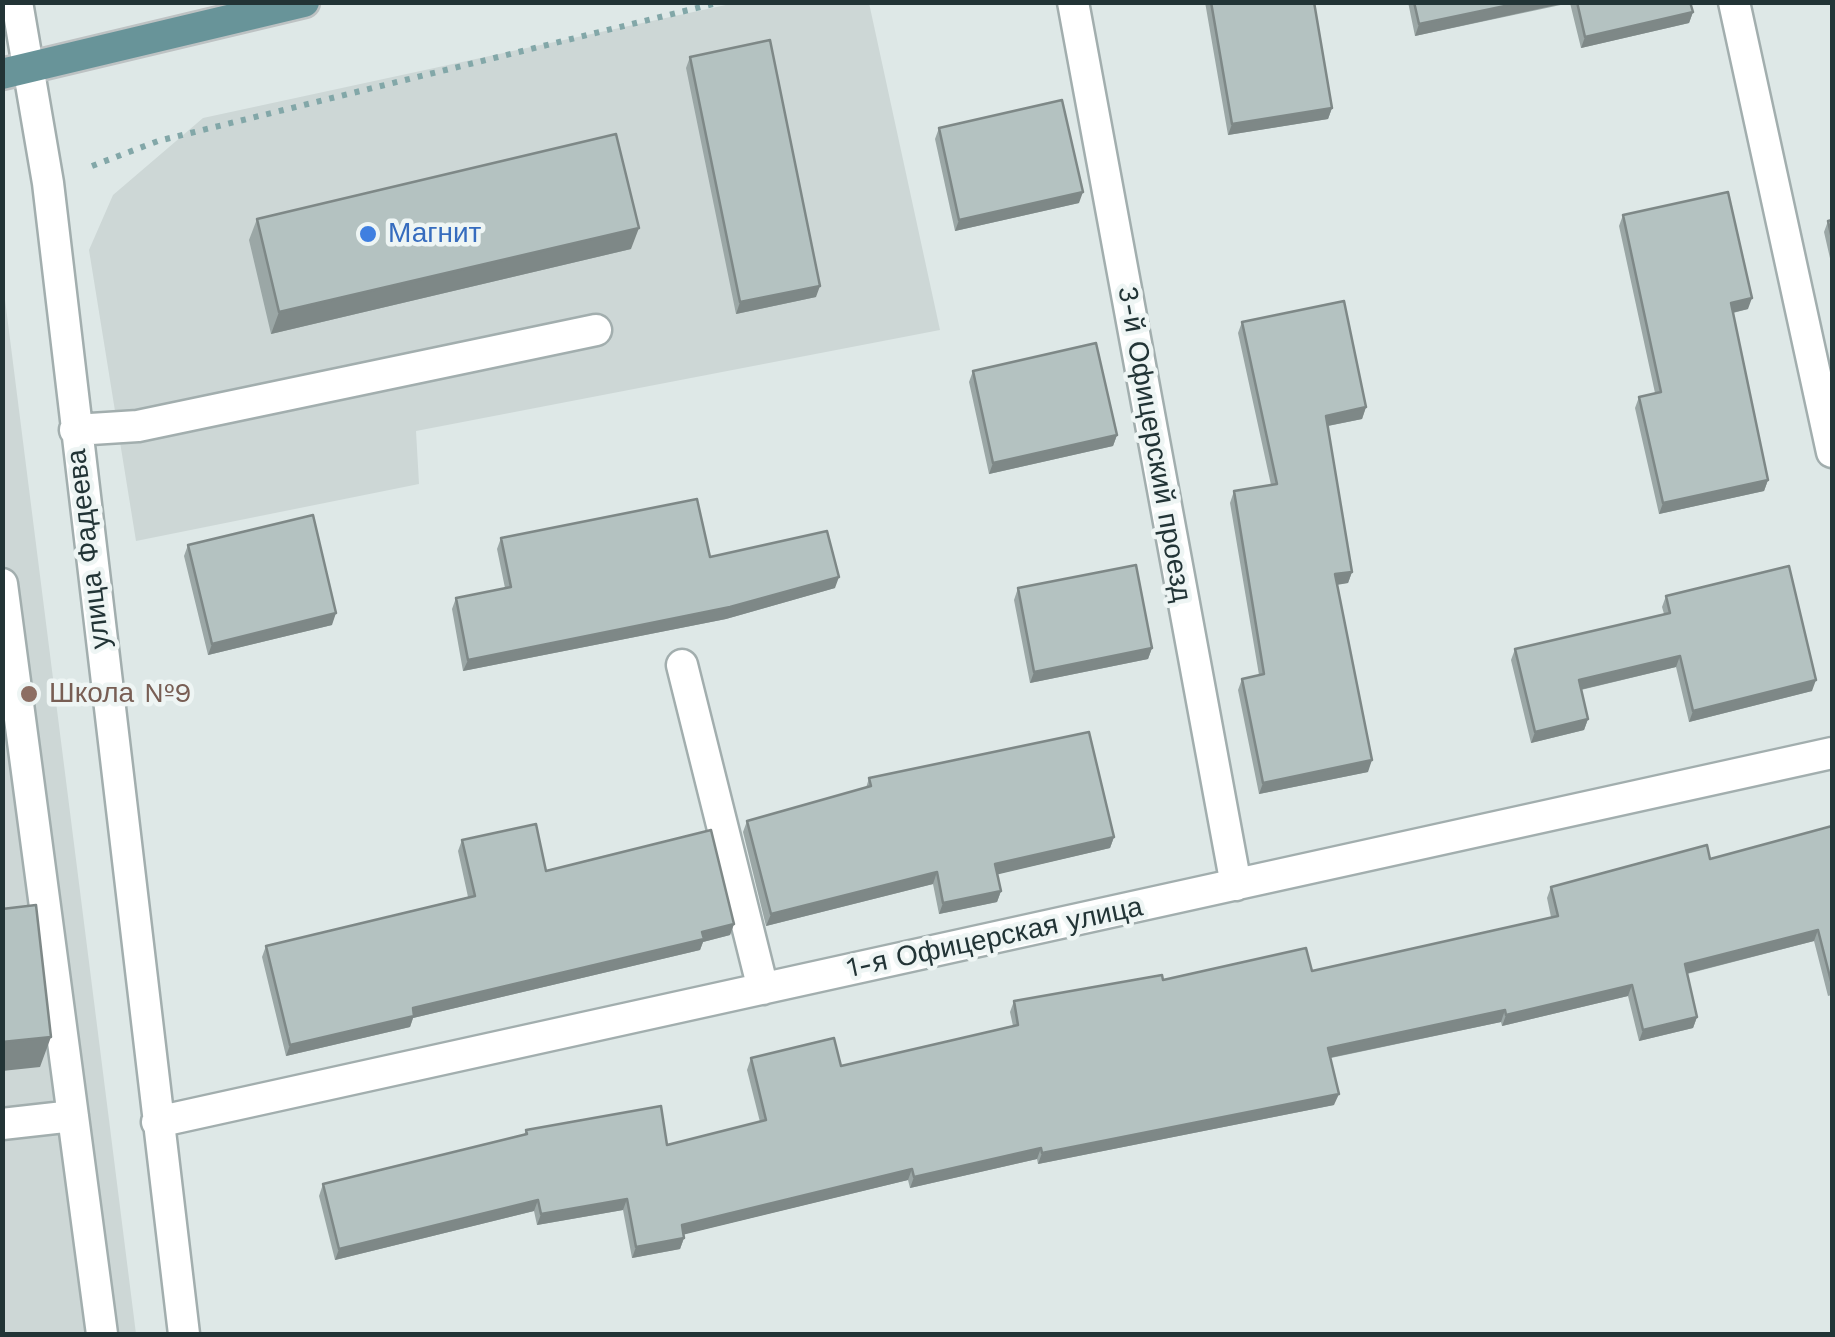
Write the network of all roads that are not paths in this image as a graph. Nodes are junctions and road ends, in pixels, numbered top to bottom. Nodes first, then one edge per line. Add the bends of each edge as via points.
1 (17, 2) edge
2 (304, 2) edge
3 (1072, 2) edge
4 (1734, 2) edge
5 (16, 71) edge
6 (596, 330) dead end
7 (75, 430) junction
8 (1832, 452) edge
9 (2, 584) edge
10 (682, 666) dead end
11 (1832, 753) edge
12 (1236, 885) junction
13 (763, 988) junction
14 (73, 1116) junction
15 (157, 1122) junction
16 (2, 1124) edge
17 (102, 1334) edge
18 (184, 1334) edge

1 - 5 street, улица Фадеева
2 - 5 main road
3 - 12 street, 3-й Офицерский проезд
4 - 8 street
5 - 7 street, улица Фадеева via 48,183
6 - 7 street via 138,426
7 - 15 street, улица Фадеева
9 - 14 street
10 - 13 street
11 - 12 street, 1-я Офицерская улица
12 - 13 street, 1-я Офицерская улица
13 - 15 street, 1-я Офицерская улица
14 - 16 street
14 - 17 street
15 - 18 street, улица Фадеева

